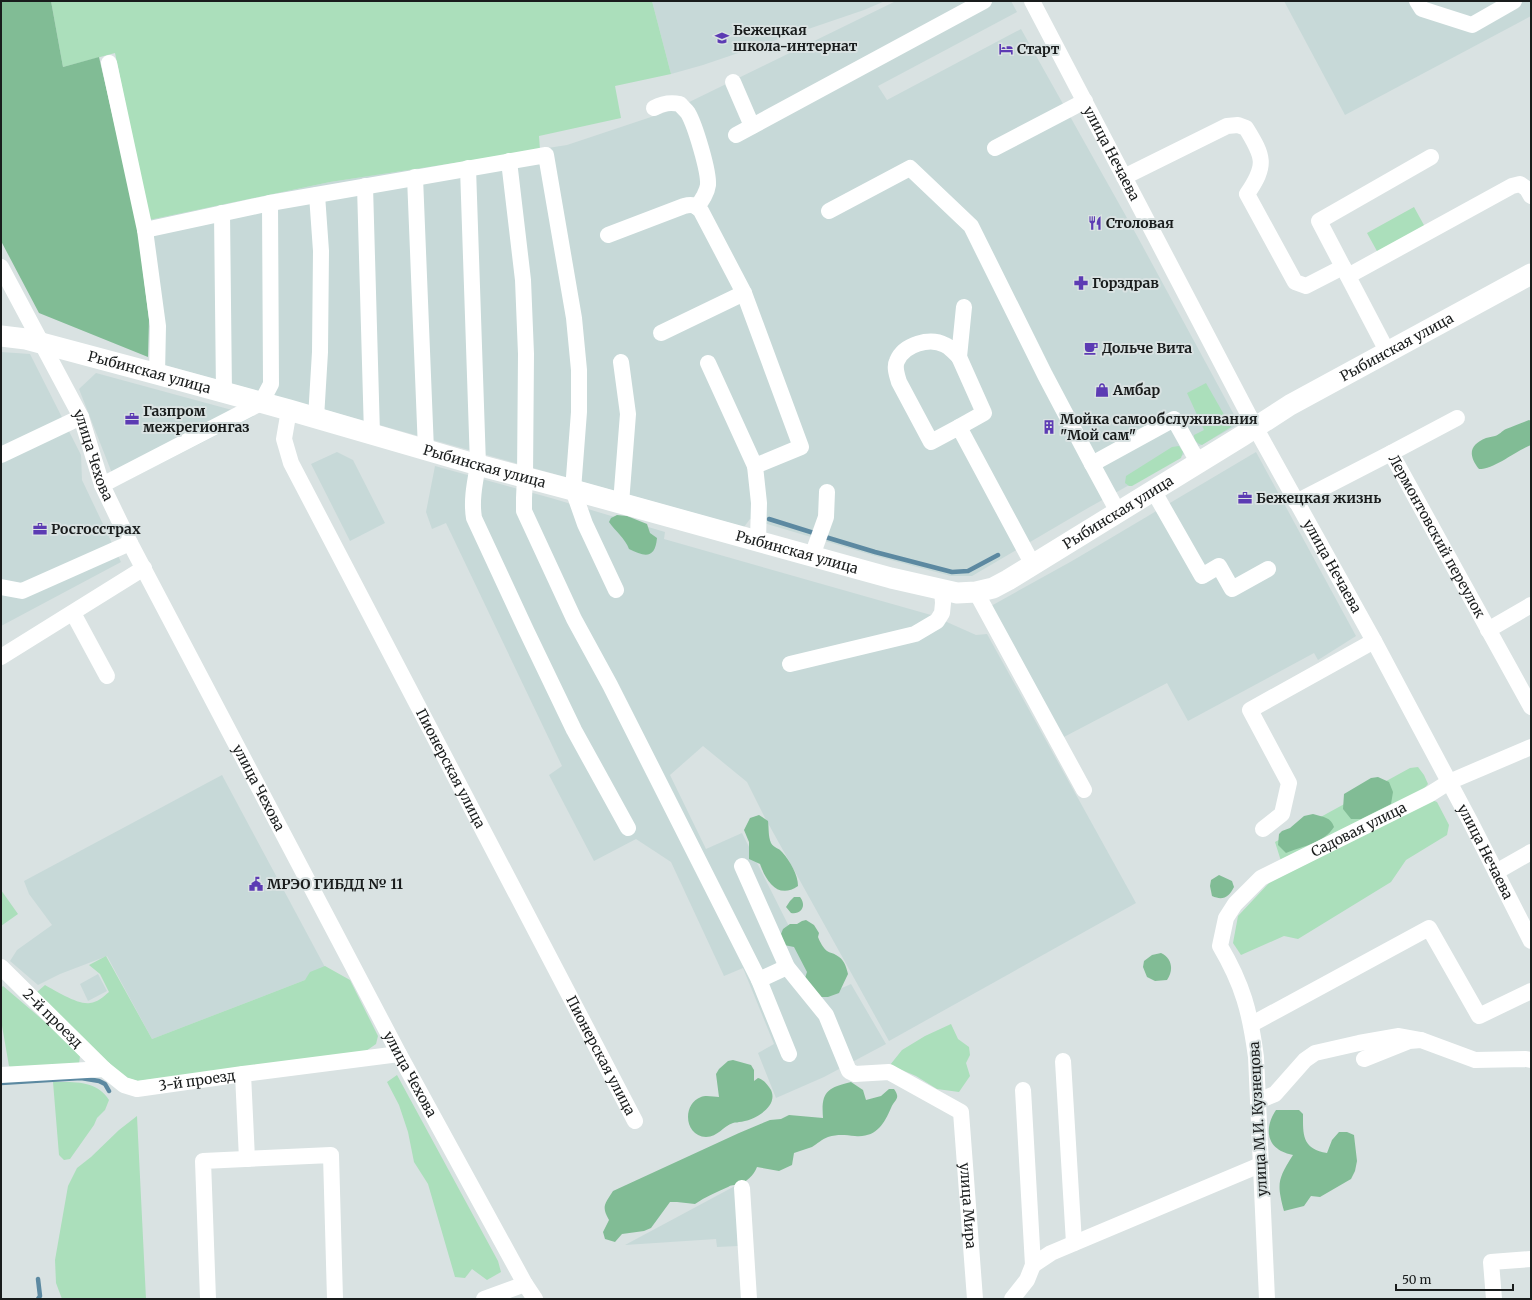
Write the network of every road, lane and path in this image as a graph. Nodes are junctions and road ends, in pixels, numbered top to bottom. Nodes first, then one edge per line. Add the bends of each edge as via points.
1 (984, 1) edge
2 (1032, 1) edge
3 (1417, 1) edge
4 (1514, 1) edge
5 (109, 64) dead end
6 (733, 82) dead end
7 (1085, 101) junction
8 (654, 108) dead end
9 (752, 126) junction
10 (736, 135) dead end
11 (995, 148) dead end
12 (1431, 157) dead end
13 (509, 161) junction
14 (468, 168) junction
15 (415, 177) junction
16 (1124, 177) junction
17 (366, 186) junction
18 (317, 195) junction
19 (1531, 196) edge
20 (270, 203) junction
21 (697, 207) junction
22 (829, 211) dead end
23 (222, 213) junction
24 (145, 230) junction
25 (608, 235) dead end
26 (1, 267) edge
27 (1346, 272) junction
28 (1531, 274) edge
29 (744, 293) junction
30 (964, 307) dead end
31 (661, 333) dead end
32 (1, 336) edge
33 (42, 344) junction
34 (1387, 351) junction
35 (959, 357) junction
36 (621, 362) dead end
37 (708, 362) dead end
38 (157, 374) junction
39 (224, 393) junction
40 (260, 403) junction
41 (289, 410) junction
42 (81, 417) junction
43 (316, 418) junction
44 (1457, 418) dead end
45 (959, 427) junction
46 (1255, 427) junction
47 (372, 434) junction
48 (426, 450) junction
49 (1391, 453) junction
50 (1, 455) edge
51 (1198, 462) junction
52 (1092, 464) junction
53 (478, 465) junction
54 (755, 466) junction
55 (525, 477) junction
56 (102, 485) junction
57 (573, 490) junction
58 (1153, 490) junction
59 (827, 492) dead end
60 (1296, 502) junction
61 (621, 503) junction
62 (1118, 512) junction
63 (758, 541) junction
64 (130, 543) junction
65 (812, 556) junction
66 (1033, 564) junction
67 (144, 568) junction
68 (1268, 568) dead end
69 (1, 587) edge
70 (616, 590) dead end
71 (942, 590) junction
72 (976, 592) junction
73 (1531, 605) edge
74 (73, 613) junction
75 (1488, 630) junction
76 (1374, 641) junction
77 (1, 657) edge
78 (790, 664) dead end
79 (107, 676) dead end
80 (1531, 707) edge
81 (1531, 747) edge
82 (1449, 782) junction
83 (1084, 790) dead end
84 (628, 828) dead end
85 (1263, 829) dead end
86 (1531, 852) edge
87 (742, 866) dead end
88 (1496, 872) junction
89 (1531, 941) edge
90 (1220, 946) joint
91 (1, 967) edge
92 (788, 967) junction
93 (760, 980) junction
94 (1531, 992) edge
95 (1252, 1024) junction
96 (1421, 1040) junction
97 (398, 1054) junction
98 (788, 1054) dead end
99 (1364, 1059) dead end
100 (1531, 1060) edge
101 (1063, 1061) dead end
102 (104, 1070) junction
103 (243, 1074) junction
104 (1, 1075) edge
105 (1023, 1090) dead end
106 (1258, 1101) junction
107 (635, 1121) dead end
108 (247, 1159) junction
109 (1260, 1165) junction
110 (742, 1188) dead end
111 (1074, 1244) junction
112 (1531, 1259) edge
113 (1033, 1265) junction
114 (525, 1284) junction
115 (208, 1299) edge
116 (335, 1299) edge
117 (484, 1299) edge
118 (535, 1299) edge
119 (749, 1299) edge
120 (975, 1299) edge
121 (1012, 1299) edge
122 (1267, 1299) edge
123 (1494, 1299) edge

1 - 9 street
2 - 7 street, улица Нечаева
3 - 4 street via 1422,9 1472,25
5 - 24 street
6 - 9 street
7 - 11 street
7 - 16 street, улица Нечаева
8 - 21 street via 662,104 676,103 688,113 707,172 708,185
9 - 10 street
12 - 27 street via 1319,221
13 - 14 street
13 - 55 street via 523,280 526,354
13 - 57 street via 546,155 574,318 579,370 579,412
14 - 15 street
14 - 53 street
15 - 17 street
15 - 48 street
16 - 27 street via 1227,126 1238,125 1246,128 1258,147 1262,166 1247,194 1295,282 1306,286
16 - 46 street, улица Нечаева
17 - 18 street
17 - 47 street
18 - 20 street
18 - 43 street via 321,259
19 - 27 street via 1520,184 1512,186
20 - 23 street
20 - 40 street via 271,384
21 - 25 street via 691,204 684,206
21 - 29 street
22 - 52 street via 910,168 971,226
23 - 24 street
23 - 39 street
24 - 38 street via 158,326
26 - 33 street, улица Чехова
27 - 34 street
28 - 34 main road, Рыбинская улица
29 - 31 street
29 - 54 street via 801,447
30 - 35 street
32 - 33 main road, Рыбинская улица
33 - 38 main road, Рыбинская улица
33 - 42 street, улица Чехова
34 - 46 main road, Рыбинская улица
35 - 45 street via 984,413
35 - 45 street via 946,345 922,342 902,352 896,362 896,371 899,382 931,442
36 - 61 street via 628,414
37 - 54 street
38 - 39 main road, Рыбинская улица
39 - 40 main road, Рыбинская улица
40 - 41 main road, Рыбинская улица
40 - 56 street
41 - 43 main road, Рыбинская улица
41 - 107 street, Пионерская улица via 284,439 291,464
42 - 50 street
42 - 56 street, улица Чехова
43 - 47 main road, Рыбинская улица
44 - 49 street
45 - 66 street
46 - 51 main road, Рыбинская улица
46 - 60 street, улица Нечаева
47 - 48 main road, Рыбинская улица
48 - 53 main road, Рыбинская улица
49 - 60 street, Лермонтовский переулок
49 - 75 street, Лермонтовский переулок
51 - 52 street via 1174,419
51 - 58 main road, Рыбинская улица
52 - 62 street
53 - 55 main road, Рыбинская улица
53 - 84 street via 473,497 474,518 574,730
54 - 63 street via 759,503
55 - 57 main road, Рыбинская улица
55 - 93 street via 524,511 574,619
56 - 64 street, улица Чехова
57 - 61 main road, Рыбинская улица
57 - 70 street via 585,524
58 - 62 main road, Рыбинская улица
58 - 68 street via 1202,576 1219,566 1232,589
59 - 65 street via 826,518
60 - 76 street, улица Нечаева
61 - 63 main road, Рыбинская улица
62 - 66 main road, Рыбинская улица
63 - 65 main road, Рыбинская улица
64 - 67 street, улица Чехова
64 - 69 street via 22,591
65 - 71 main road, Рыбинская улица
66 - 72 main road, Рыбинская улица via 993,588
67 - 74 street
67 - 97 street, улица Чехова
71 - 72 main road, Рыбинская улица via 957,593
71 - 78 street via 942,614 936,621 915,634
72 - 83 street
73 - 75 street, Лермонтовский переулок
74 - 77 street
74 - 79 street
75 - 80 street, Лермонтовский переулок
76 - 82 street, улица Нечаева
76 - 85 street via 1250,710 1289,783 1282,814
81 - 82 street, Садовая улица
82 - 88 street, улица Нечаева
82 - 90 street, Садовая улица via 1262,878 1235,904 1226,918
86 - 88 street
87 - 92 street
88 - 89 street, улица Нечаева
90 - 95 street, улица М.И. Кузнецова via 1237,977
91 - 102 street, 2-й проезд
92 - 93 street
92 - 120 street, улица Мира via 826,1015 849,1071 855,1074 889,1072 961,1112
93 - 98 street
94 - 95 street via 1479,1016 1429,928
95 - 106 street, улица М.И. Кузнецова
96 - 99 street
96 - 100 street via 1475,1060
96 - 106 street via 1399,1036 1315,1053 1305,1060 1275,1094
97 - 103 street, 3-й проезд
97 - 114 street, улица Чехова
101 - 111 street
102 - 103 street, 3-й проезд via 124,1085 136,1090
102 - 104 street
103 - 108 street
105 - 113 street
106 - 109 street, улица М.И. Кузнецова
108 - 115 street via 203,1161
108 - 116 street via 331,1155
109 - 111 street
109 - 122 street, улица М.И. Кузнецова
110 - 119 street
111 - 113 street via 1051,1253
112 - 123 street via 1491,1262
113 - 121 street via 1027,1280
114 - 117 street
114 - 118 street, улица Чехова

